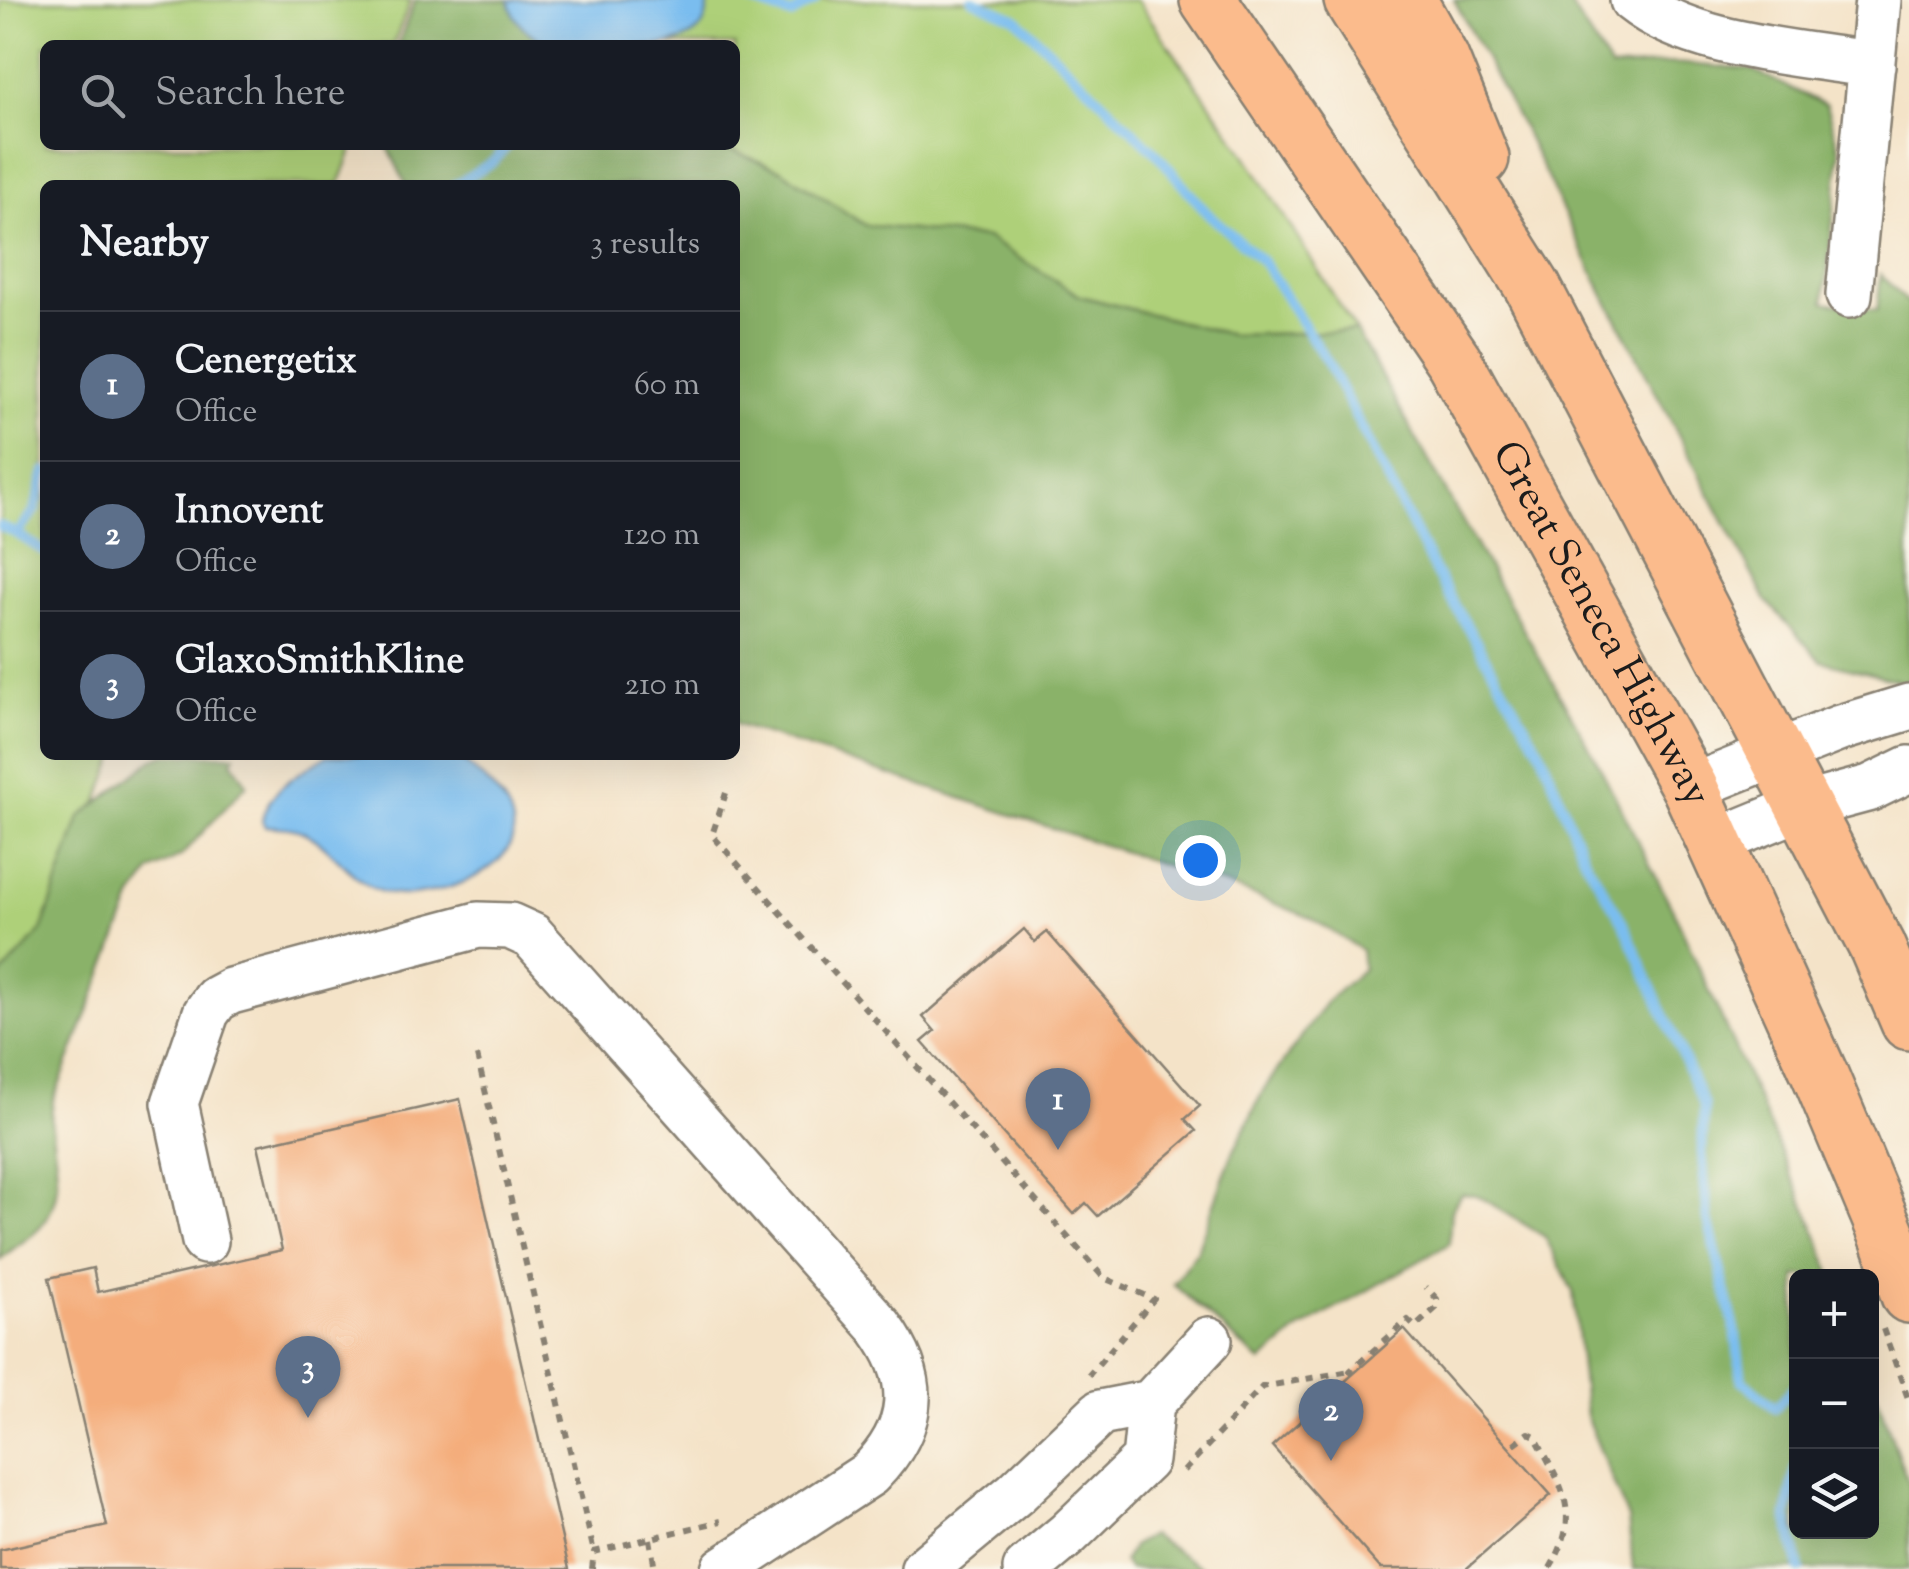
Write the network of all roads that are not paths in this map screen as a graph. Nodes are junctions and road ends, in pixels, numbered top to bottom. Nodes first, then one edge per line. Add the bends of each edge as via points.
1 (1208, 0) edge
2 (1352, 0) edge
3 (1408, 0) edge
4 (1633, 0) edge
5 (1878, 0) edge
6 (1872, 66) junction
7 (1532, 286) junction
8 (1849, 295) dead end
9 (1909, 706) edge
10 (1777, 755) junction
11 (1909, 769) edge
12 (1690, 788) junction
13 (1803, 806) junction
14 (1713, 844) junction
15 (1909, 1022) edge
16 (206, 1241) dead end
17 (1893, 1305) edge
18 (1209, 1340) dead end
19 (1151, 1404) junction
20 (724, 1569) edge
21 (924, 1569) edge
22 (1026, 1569) edge

1 - 12 main road, Great Seneca Highway via 1454,361
2 - 7 main road
3 - 7 main road via 1442,59
4 - 6 street via 1687,31
5 - 6 street
6 - 8 street
7 - 10 main road
9 - 10 street
10 - 12 street
10 - 13 main road
11 - 13 street via 1870,788
12 - 14 main road, Great Seneca Highway
13 - 14 street
13 - 15 main road
14 - 17 main road, Great Seneca Highway via 1888,1237
16 - 20 street via 175,1103 216,1000 487,923 532,936 880,1327 902,1364 905,1413 883,1461
18 - 19 street
19 - 21 street via 1100,1413
19 - 22 street via 1145,1460

